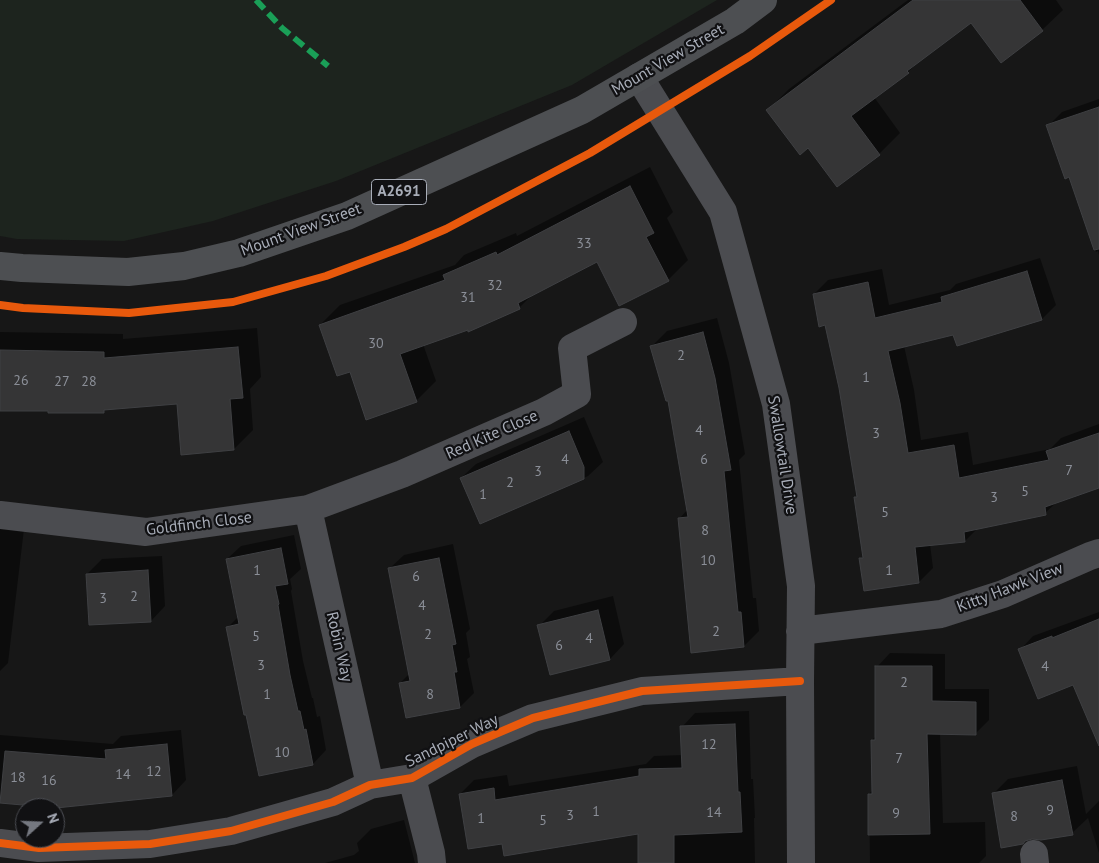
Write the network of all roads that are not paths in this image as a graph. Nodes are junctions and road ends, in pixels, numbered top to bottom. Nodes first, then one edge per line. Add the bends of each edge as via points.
1 (763, 0) edge
2 (639, 77) junction
3 (0, 266) edge
4 (623, 322) dead end
5 (308, 509) junction
6 (0, 515) edge
7 (1099, 552) edge
8 (800, 631) junction
9 (800, 681) junction
10 (412, 778) junction
11 (370, 785) junction
12 (0, 843) edge
13 (41, 856) edge
14 (432, 863) edge
15 (801, 863) edge

1 - 2 main road, Mount View Street / A2691 via 734,21
2 - 3 main road, Mount View Street / A2691 via 582,110 346,216 239,253 184,266 128,272
2 - 8 street, Swallowtail Drive via 723,212 776,404 801,586
4 - 5 street, Red Kite Close via 572,348 577,394 544,412 402,474
5 - 6 street, Goldfinch Close via 146,532
5 - 11 street, Robin Way
7 - 8 street, Kitty Hawk View via 1003,594 942,614
8 - 9 street, Swallowtail Drive
9 - 10 street, Sandpiper Way via 642,691 533,718 472,744
9 - 15 street, Swallowtail Drive
10 - 11 street, Sandpiper Way
10 - 14 street
11 - 13 street, Sandpiper Way via 333,802 231,831
12 - 13 street, Sandpiper Way

